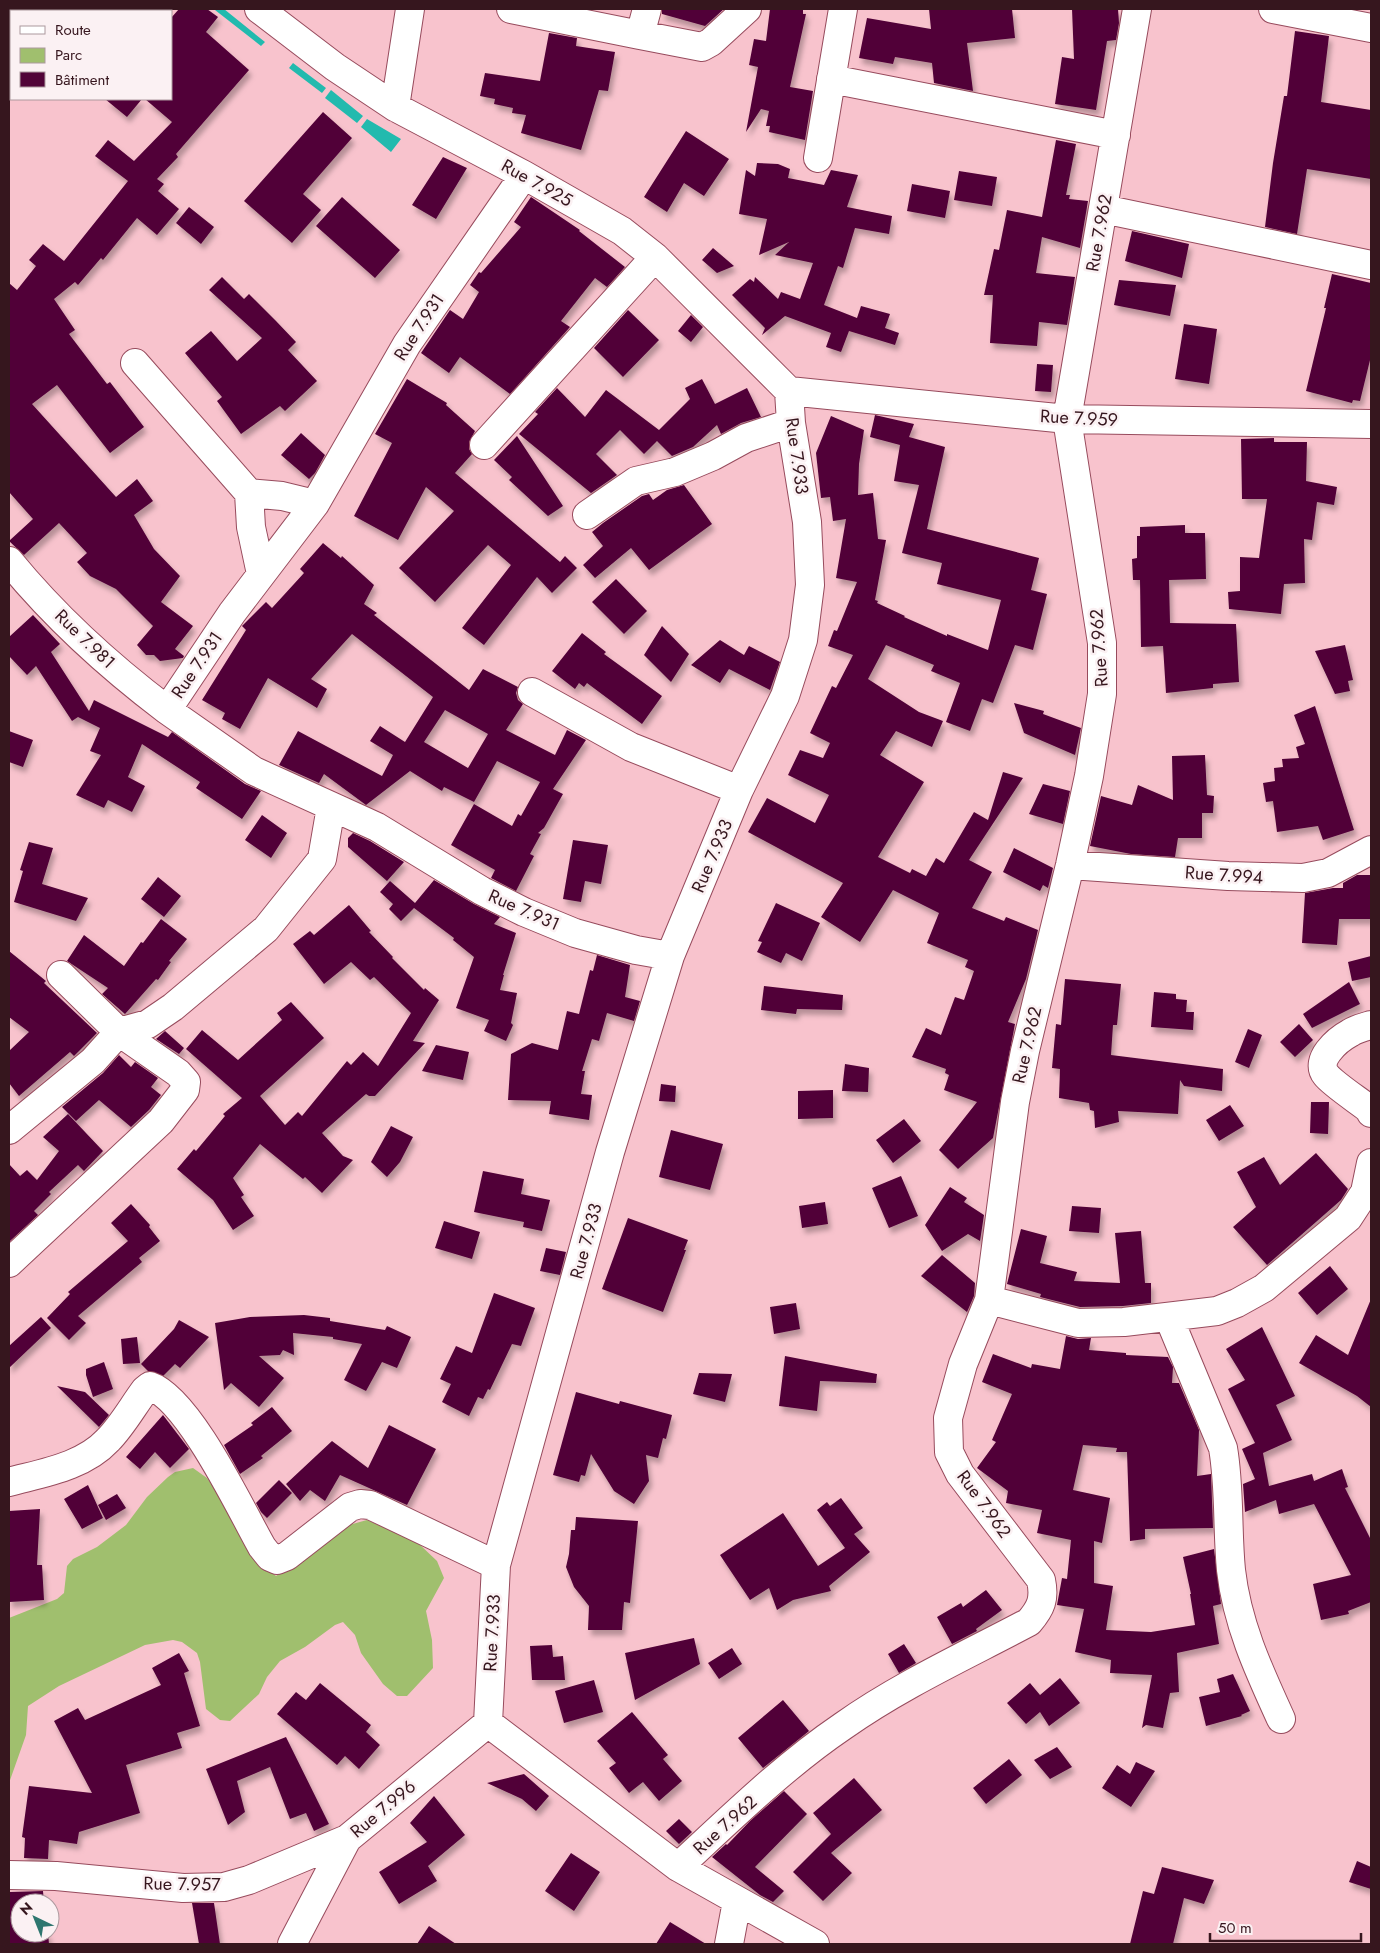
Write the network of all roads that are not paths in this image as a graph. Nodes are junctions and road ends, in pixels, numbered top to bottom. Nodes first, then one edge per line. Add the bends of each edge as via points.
1 (260, 9) edge
2 (410, 9) edge
3 (511, 9) edge
4 (647, 9) edge
5 (748, 9) edge
6 (843, 9) edge
7 (1137, 9) edge
8 (1273, 9) edge
9 (1371, 28) edge
10 (640, 35) junction
11 (831, 79) junction
12 (395, 107) junction
13 (1116, 135) junction
14 (818, 158) dead end
15 (524, 175) junction
16 (1103, 210) junction
17 (655, 256) junction
18 (1371, 265) edge
19 (135, 363) dead end
20 (789, 391) junction
21 (1067, 420) junction
22 (791, 423) junction
23 (1371, 424) edge
24 (484, 445) dead end
25 (249, 493) junction
26 (315, 504) junction
27 (587, 515) dead end
28 (9, 561) edge
29 (261, 574) junction
30 (532, 692) dead end
31 (167, 710) junction
32 (739, 790) junction
33 (330, 807) junction
34 (1371, 850) edge
35 (1070, 865) junction
36 (670, 956) junction
37 (61, 975) dead end
38 (1371, 1025) edge
39 (119, 1032) junction
40 (1371, 1113) edge
41 (9, 1130) edge
42 (1371, 1163) edge
43 (9, 1263) edge
44 (989, 1300) junction
45 (1169, 1318) junction
46 (9, 1482) edge
47 (496, 1565) junction
48 (1281, 1719) dead end
49 (488, 1722) junction
50 (347, 1839) junction
51 (678, 1867) junction
52 (9, 1875) edge
53 (737, 1901) junction
54 (292, 1944) edge
55 (729, 1944) edge
56 (815, 1944) edge

1 - 12 street, Rue 7.925 via 335,67
2 - 12 street
3 - 10 street
4 - 10 street
5 - 10 street via 702,47
6 - 11 street
7 - 13 street, Rue 7.962
8 - 9 street
11 - 13 street
11 - 14 street
12 - 15 street, Rue 7.925
13 - 16 street, Rue 7.962
15 - 17 street, Rue 7.925 via 622,231
15 - 26 street, Rue 7.931 via 407,344
16 - 18 street
16 - 21 street, Rue 7.962
17 - 20 street, Rue 7.925
17 - 24 street
19 - 25 street
20 - 21 street, Rue 7.959
20 - 22 street, Rue 7.933
21 - 23 street, Rue 7.959
21 - 35 street, Rue 7.962 via 1102,642 1102,694
22 - 27 street via 746,438 675,472 636,481
22 - 32 street, Rue 7.933 via 807,522 810,585 802,640 784,696
25 - 26 street
25 - 29 street via 251,527
26 - 29 street, Rue 7.931
28 - 31 street, Rue 7.981 via 73,630 127,680
29 - 31 street, Rue 7.931
30 - 32 street via 631,747
31 - 33 street, Rue 7.931 via 254,771
32 - 36 street, Rue 7.933
33 - 36 street, Rue 7.931 via 377,827 482,891 524,912 576,933
33 - 39 street via 322,859 266,929 173,1008 148,1024
34 - 35 street, Rue 7.994 via 1328,873 1303,878
35 - 44 street, Rue 7.962 via 1015,1102
36 - 47 street, Rue 7.933 via 610,1152
37 - 39 street
38 - 40 street via 1350,1033 1337,1043 1325,1055 1323,1065 1326,1075
39 - 41 street via 93,1061
39 - 43 street via 178,1073 186,1082 185,1090 161,1121
42 - 45 street via 1365,1192 1348,1218 1264,1288 1217,1311
44 - 45 street via 1078,1323
44 - 51 street, Rue 7.962 via 957,1384 948,1418 949,1452 960,1474 1041,1580 1044,1591 1040,1609 1029,1622 882,1700 842,1726 739,1810
45 - 48 street via 1223,1448 1231,1570 1237,1606 1256,1664
46 - 47 street via 66,1467 89,1455 108,1441 150,1386 179,1408 195,1428 270,1557 277,1560 288,1556 350,1507 360,1504 370,1505
47 - 49 street, Rue 7.933
49 - 50 street, Rue 7.996
49 - 51 street
50 - 52 street, Rue 7.957 via 249,1880 224,1887 183,1888 56,1876
50 - 54 street, Rue 7.996
51 - 53 street
53 - 55 street
53 - 56 street

